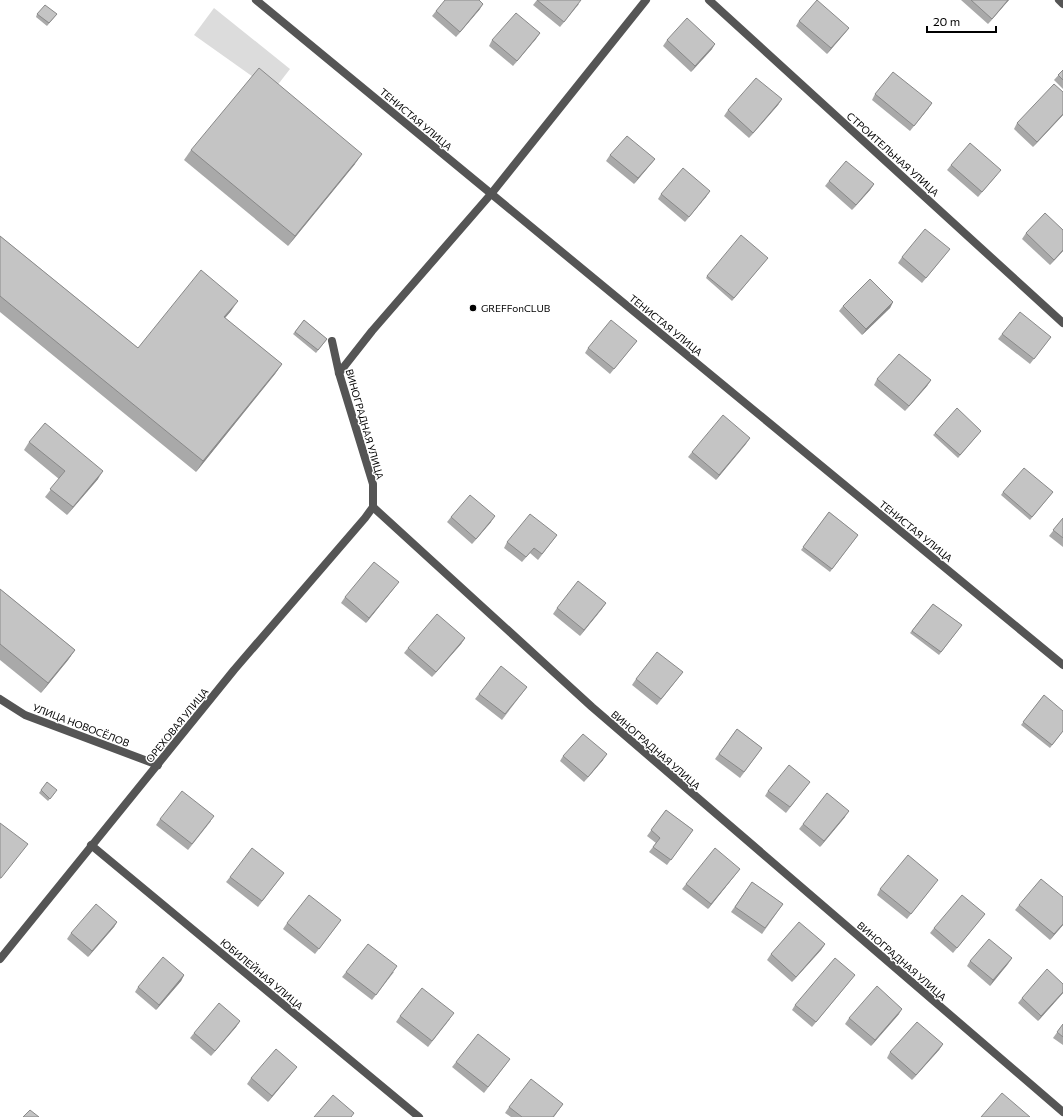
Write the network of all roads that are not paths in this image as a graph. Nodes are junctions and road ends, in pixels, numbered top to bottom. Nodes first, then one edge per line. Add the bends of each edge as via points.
1 (256, 0) edge
2 (646, 0) edge
3 (709, 0) edge
4 (1059, 0) edge
5 (1063, 4) edge
6 (491, 194) junction
7 (1063, 323) edge
8 (332, 341) dead end
9 (339, 373) junction
10 (373, 507) junction
11 (1063, 665) edge
12 (0, 699) edge
13 (158, 765) junction
14 (91, 845) junction
15 (0, 959) edge
16 (1063, 1112) edge
17 (419, 1117) edge

1 - 6 street, ТЕНИСТАЯ УЛИЦА
2 - 6 street
3 - 7 street, СТРОИТЕЛЬНАЯ УЛИЦА
4 - 5 street
6 - 9 street via 372,331
6 - 11 street, ТЕНИСТАЯ УЛИЦА
8 - 9 street, ВИНОГРАДНАЯ УЛИЦА
9 - 10 street, ВИНОГРАДНАЯ УЛИЦА via 373,484
10 - 13 street, ОРЕХОВАЯ УЛИЦА via 234,670
10 - 16 street, ВИНОГРАДНАЯ УЛИЦА via 592,707
12 - 13 street, УЛИЦА НОВОСЁЛОВ via 25,715
13 - 14 street, ОРЕХОВАЯ УЛИЦА
14 - 15 street, ОРЕХОВАЯ УЛИЦА
14 - 17 street, ЮБИЛЕЙНАЯ УЛИЦА

